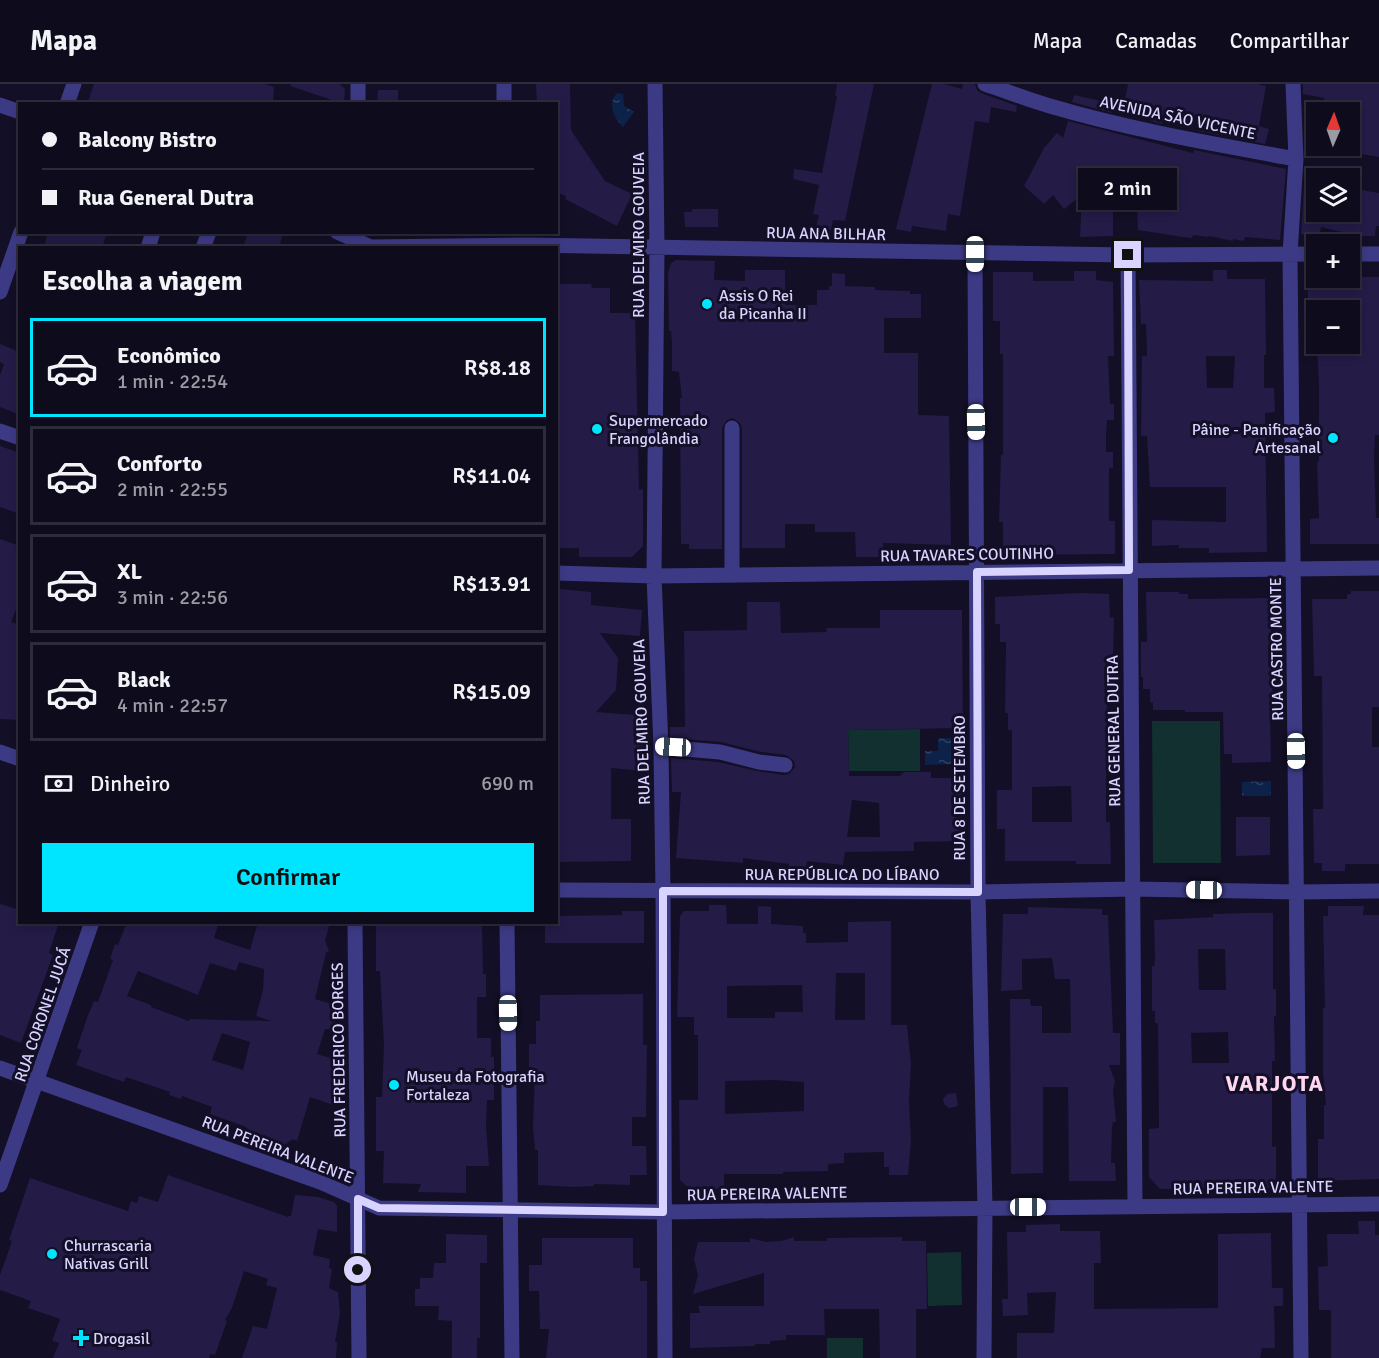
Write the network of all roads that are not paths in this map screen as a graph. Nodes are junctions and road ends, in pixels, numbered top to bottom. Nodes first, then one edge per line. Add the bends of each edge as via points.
1 (74, 84) edge
2 (358, 84) edge
3 (504, 84) edge
4 (655, 84) edge
5 (985, 84) edge
6 (1293, 84) edge
7 (68, 102) edge
8 (358, 102) edge
9 (504, 102) edge
10 (0, 105) edge
11 (18, 111) edge
12 (1296, 159) junction
13 (20, 234) edge
14 (344, 237) edge
15 (506, 242) edge
16 (368, 246) edge
17 (398, 246) edge
18 (657, 247) junction
19 (975, 254) junction
20 (1290, 254) junction
21 (1306, 254) edge
22 (1360, 254) edge
23 (1379, 254) edge
24 (1128, 255) junction
25 (0, 292) edge
26 (732, 428) dead end
27 (0, 431) edge
28 (18, 437) edge
29 (1293, 568) junction
30 (1379, 568) edge
31 (1129, 570) junction
32 (977, 572) junction
33 (558, 573) edge
34 (732, 575) junction
35 (654, 576) junction
36 (661, 747) junction
37 (0, 752) edge
38 (18, 758) edge
39 (785, 765) dead end
40 (1133, 889) junction
41 (558, 890) edge
42 (663, 891) junction
43 (1379, 891) edge
44 (978, 892) junction
45 (1298, 892) junction
46 (91, 924) edge
47 (355, 924) edge
48 (507, 924) edge
49 (0, 1068) edge
50 (38, 1082) junction
51 (0, 1185) edge
52 (358, 1199) junction
53 (1299, 1204) junction
54 (1379, 1204) edge
55 (1135, 1206) junction
56 (984, 1208) junction
57 (511, 1211) junction
58 (663, 1212) junction
59 (359, 1358) edge
60 (512, 1358) edge
61 (665, 1358) edge
62 (984, 1358) edge
63 (1301, 1358) edge

1 - 7 street
2 - 8 street
3 - 9 street
4 - 18 street, RUA DELMIRO GOUVEIA
5 - 12 street, AVENIDA SÃO VICENTE via 1121,124
6 - 12 street, RUA CASTRO MONTE
10 - 11 street
12 - 20 street, RUA CASTRO MONTE
13 - 25 street
14 - 16 street, RUA ANA BILHAR
15 - 17 street, RUA ANA BILHAR
15 - 18 street, RUA ANA BILHAR
18 - 19 street, RUA ANA BILHAR
18 - 35 street, RUA DELMIRO GOUVEIA
19 - 24 street, RUA ANA BILHAR
19 - 32 street, RUA 8 DE SETEMBRO
20 - 21 street, RUA ANA BILHAR
20 - 24 street, RUA ANA BILHAR
20 - 29 street, RUA CASTRO MONTE
22 - 23 street
24 - 31 street, RUA GENERAL DUTRA
26 - 34 street
27 - 28 street
29 - 30 street, RUA TAVARES COUTINHO
29 - 31 street, RUA TAVARES COUTINHO
29 - 45 street, RUA CASTRO MONTE
31 - 32 street, RUA TAVARES COUTINHO
31 - 40 street, RUA GENERAL DUTRA
32 - 34 street, RUA TAVARES COUTINHO
32 - 44 street, RUA 8 DE SETEMBRO
33 - 35 street, RUA TAVARES COUTINHO
34 - 35 street, RUA TAVARES COUTINHO
35 - 36 street, RUA DELMIRO GOUVEIA
36 - 39 street via 720,752
36 - 42 street, RUA DELMIRO GOUVEIA
37 - 38 street
40 - 44 street, RUA REPÚBLICA DO LÍBANO
40 - 45 street, RUA REPÚBLICA DO LÍBANO
40 - 55 street, RUA GENERAL DUTRA
41 - 42 street, RUA REPÚBLICA DO LÍBANO
42 - 44 street, RUA REPÚBLICA DO LÍBANO
42 - 58 street, RUA DELMIRO GOUVEIA
43 - 45 street, RUA REPÚBLICA DO LÍBANO
44 - 56 street, RUA 8 DE SETEMBRO
45 - 53 street, RUA CASTRO MONTE
46 - 50 street, RUA CORONEL JUCÁ
47 - 52 street, RUA FREDERICO BORGES
48 - 57 street
49 - 50 street, RUA PEREIRA VALENTE
50 - 51 street, RUA CORONEL JUCÁ
50 - 52 street, RUA PEREIRA VALENTE
52 - 57 street, RUA PEREIRA VALENTE via 379,1208
52 - 59 street, RUA FREDERICO BORGES
53 - 54 street, RUA PEREIRA VALENTE
53 - 55 street, RUA PEREIRA VALENTE
53 - 63 street, RUA CASTRO MONTE
55 - 56 street, RUA PEREIRA VALENTE
56 - 58 street, RUA PEREIRA VALENTE
56 - 62 street, RUA 8 DE SETEMBRO
57 - 58 street, RUA PEREIRA VALENTE
57 - 60 street
58 - 61 street, RUA DELMIRO GOUVEIA

